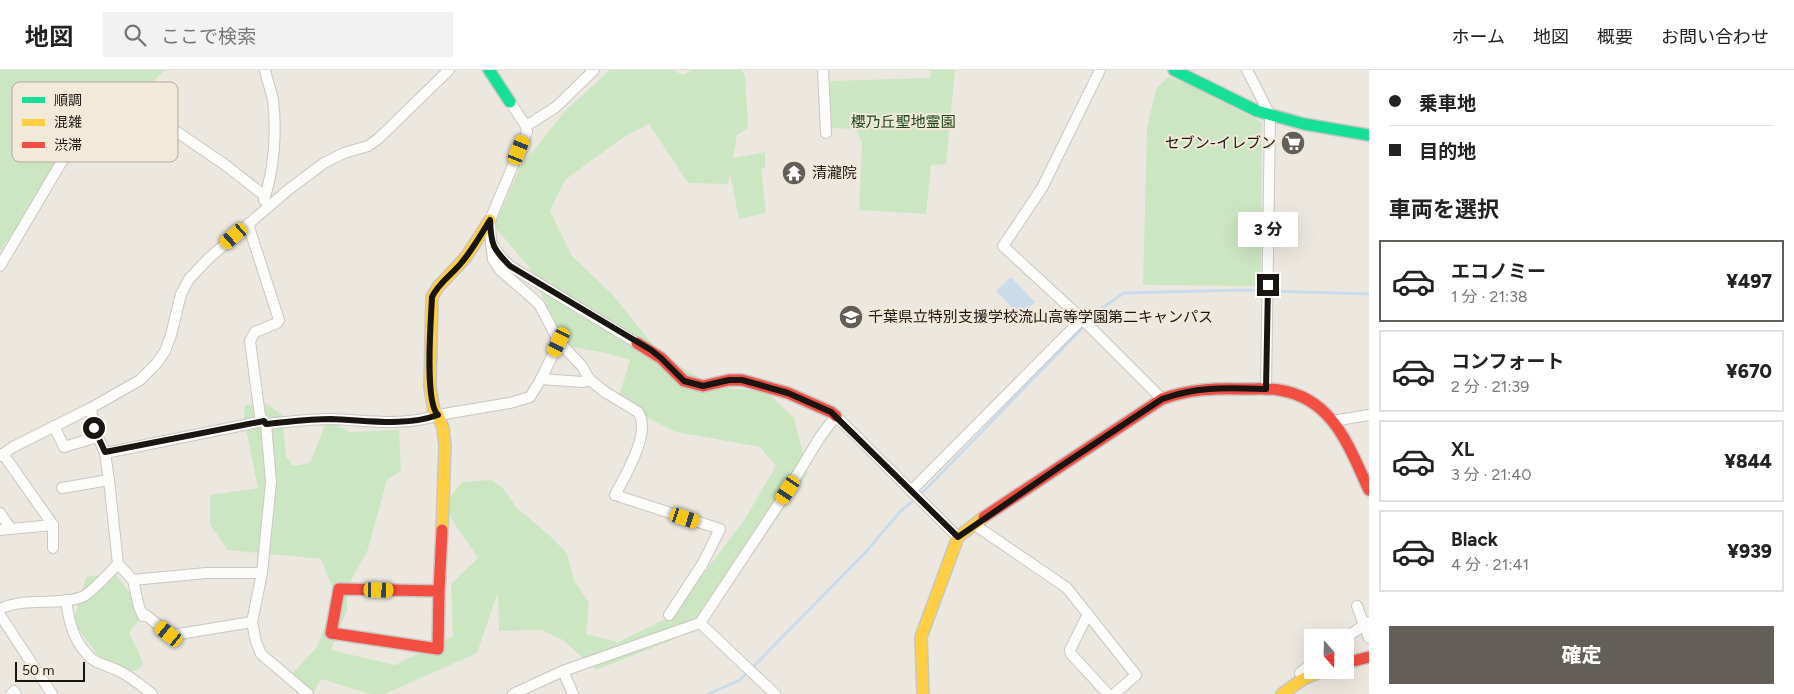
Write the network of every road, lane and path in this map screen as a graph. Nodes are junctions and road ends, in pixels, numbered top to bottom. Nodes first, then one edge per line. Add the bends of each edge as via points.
1 (265, 70) edge
2 (449, 70) edge
3 (489, 70) edge
4 (594, 70) edge
5 (823, 70) edge
6 (1100, 70) edge
7 (1174, 70) edge
8 (1247, 70) edge
9 (510, 102) joint
10 (1270, 115) junction
11 (526, 126) junction
12 (178, 133) edge
13 (826, 133) dead end
14 (1369, 135) edge
15 (62, 162) edge
16 (265, 196) junction
17 (258, 215) junction
18 (490, 220) junction
19 (248, 224) junction
20 (491, 243) junction
21 (0, 266) edge
22 (1083, 321) junction
23 (559, 342) junction
24 (637, 342) joint
25 (541, 379) junction
26 (590, 380) junction
27 (1266, 389) junction
28 (1162, 399) junction
29 (90, 408) junction
30 (1369, 414) edge
31 (438, 415) junction
32 (836, 416) junction
33 (1333, 421) junction
34 (265, 422) junction
35 (54, 426) junction
36 (97, 437) junction
37 (105, 452) junction
38 (2, 455) edge
39 (109, 480) junction
40 (62, 488) dead end
41 (1369, 490) edge
42 (915, 496) junction
43 (0, 513) edge
44 (53, 525) junction
45 (975, 525) junction
46 (5, 529) edge
47 (958, 537) junction
48 (53, 548) dead end
49 (118, 564) junction
50 (262, 572) junction
51 (133, 580) junction
52 (438, 591) junction
53 (66, 600) junction
54 (1357, 606) dead end
55 (0, 609) edge
56 (1088, 614) junction
57 (0, 615) edge
58 (669, 615) dead end
59 (252, 622) junction
60 (700, 623) junction
61 (1367, 624) edge
62 (1354, 632) edge
63 (1369, 638) edge
64 (1369, 657) edge
65 (1354, 661) edge
66 (1304, 670) edge
67 (563, 671) junction
68 (1300, 673) dead end
69 (1304, 679) edge
70 (11, 694) edge
71 (16, 694) edge
72 (52, 694) edge
73 (152, 694) edge
74 (308, 694) edge
75 (513, 694) edge
76 (573, 694) edge
77 (775, 694) edge
78 (922, 694) edge
79 (1108, 694) edge
80 (1114, 694) edge
81 (1282, 694) edge

1 - 16 street via 275,129
2 - 17 street via 378,139 368,146 324,162
3 - 9 street
4 - 11 street via 556,107
5 - 13 street
6 - 22 street via 1042,188 1003,246
7 - 10 street via 1242,105
8 - 10 street
9 - 11 street
10 - 14 street
10 - 27 street
11 - 18 street via 527,132
12 - 16 street
15 - 21 street
16 - 17 street
17 - 19 street
18 - 20 street
18 - 31 street via 461,265 437,287 432,297 430,387 434,411
19 - 29 street via 189,279 181,294 165,351 156,363 140,380
19 - 34 street via 279,320 255,332 250,341 260,416
20 - 23 street via 492,259 539,304
20 - 24 street via 510,266
22 - 28 street
22 - 42 street
23 - 25 street
23 - 26 street via 581,365
24 - 32 street via 661,358 684,381 703,386 742,380 788,393
25 - 26 street
25 - 31 street via 530,397
26 - 58 street via 638,412 642,422 636,452 615,495 720,529 703,563
27 - 28 street via 1208,388
27 - 33 street via 1294,393 1308,399
28 - 45 street
29 - 35 street
29 - 36 street
30 - 33 street
31 - 34 street via 381,422 332,419
31 - 52 street via 445,446
32 - 42 street
32 - 60 street
33 - 41 street via 1343,434
34 - 37 street
34 - 50 street via 270,482
35 - 36 street via 64,447
35 - 38 street
36 - 37 street
37 - 39 street
38 - 44 street
39 - 40 street
39 - 49 street
42 - 47 street
43 - 46 street
44 - 46 street
44 - 48 street
45 - 47 street
45 - 56 street via 1067,588
47 - 78 street via 921,637
49 - 51 street
49 - 53 street via 84,596
50 - 51 street
50 - 59 street
51 - 59 street via 143,616 146,615 169,634
52 - 52 street via 339,589 331,634 438,649
53 - 55 street via 11,604
53 - 73 street via 69,624 93,660 118,670
54 - 61 street
56 - 79 street via 1071,654
56 - 80 street via 1136,675
57 - 72 street
59 - 74 street via 261,654
60 - 67 street
60 - 77 street
61 - 62 street
61 - 63 street
64 - 65 street
66 - 68 street
67 - 75 street
67 - 76 street
69 - 81 street
70 - 71 street via 14,691

